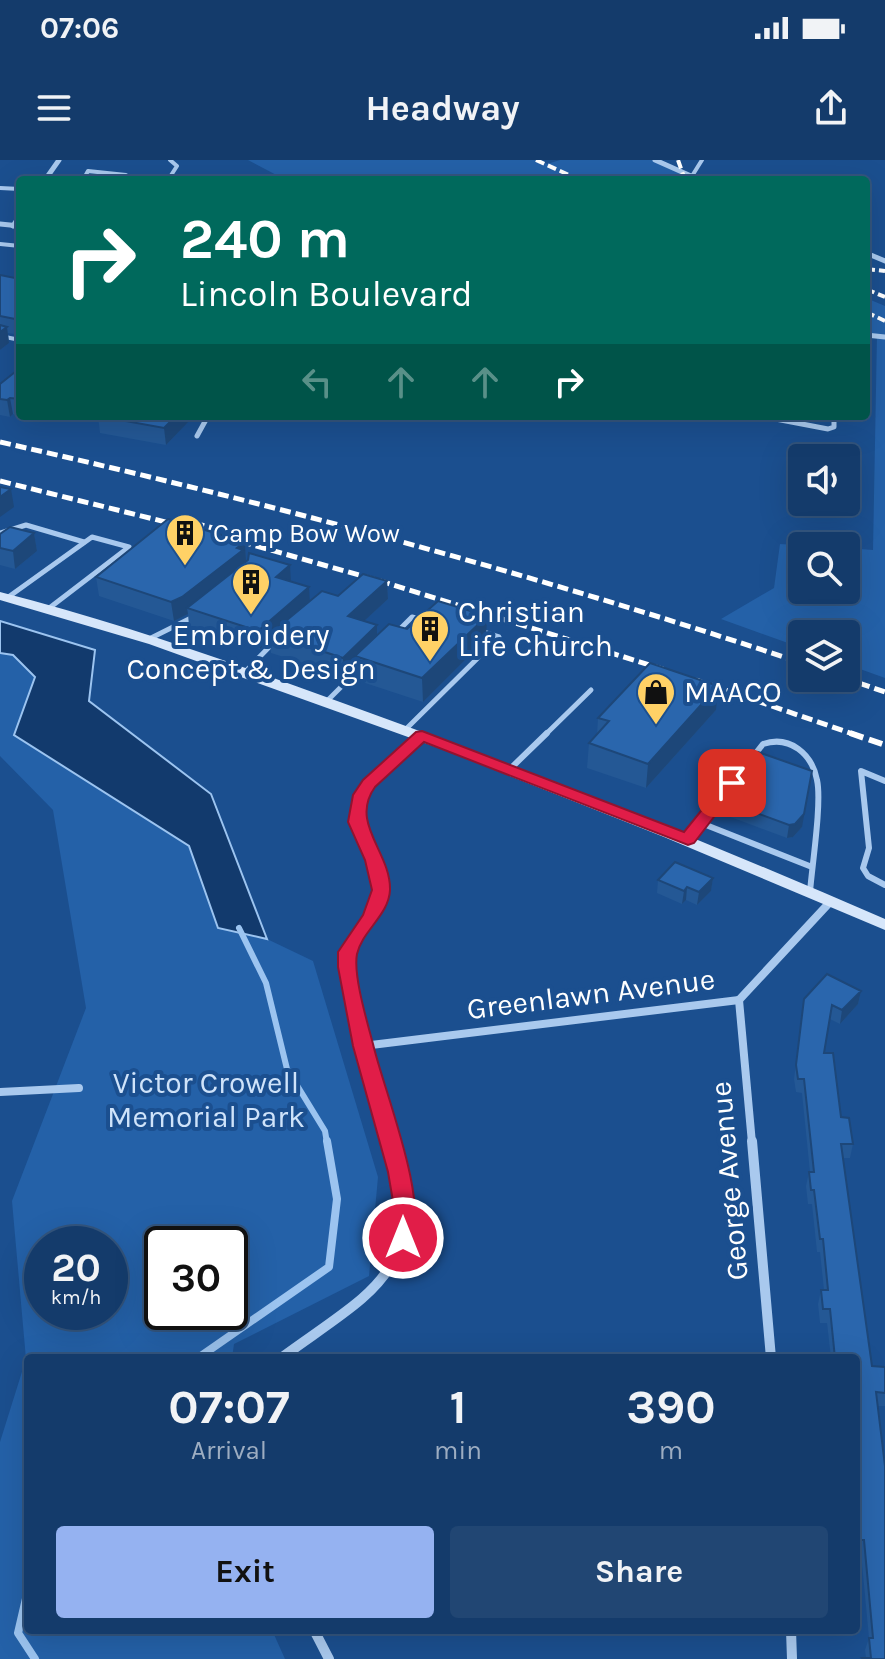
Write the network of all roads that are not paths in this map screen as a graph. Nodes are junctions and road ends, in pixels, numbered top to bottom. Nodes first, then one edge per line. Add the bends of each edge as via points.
1 (170, 160) edge
2 (655, 160) edge
3 (702, 160) edge
4 (85, 176) edge
5 (125, 176) edge
6 (171, 176) edge
7 (692, 176) joint
8 (0, 224) edge
9 (16, 226) edge
10 (206, 420) edge
11 (781, 420) edge
12 (834, 420) edge
13 (197, 436) dead end
14 (0, 533) edge
15 (84, 542) junction
16 (4, 597) edge
17 (48, 609) junction
18 (199, 611) edge
19 (431, 619) edge
20 (471, 628) edge
21 (287, 631) edge
22 (391, 638) edge
23 (146, 640) junction
24 (369, 659) edge
25 (245, 673) junction
26 (591, 690) dead end
27 (326, 702) junction
28 (405, 730) junction
29 (422, 736) junction
30 (510, 769) junction
31 (885, 781) edge
32 (701, 823) junction
33 (688, 839) junction
34 (812, 867) junction
35 (885, 885) edge
36 (810, 892) junction
37 (831, 901) junction
38 (885, 925) edge
39 (739, 1000) junction
40 (363, 1046) junction
41 (79, 1088) dead end
42 (0, 1092) edge
43 (286, 1354) edge
44 (771, 1354) edge
45 (316, 1634) edge
46 (791, 1634) edge
47 (329, 1659) edge
48 (792, 1659) edge

1 - 6 lane via 177,166
2 - 7 street
3 - 7 lane
4 - 5 lane via 88,171
8 - 9 street
10 - 13 lane
11 - 12 lane via 828,429
14 - 15 lane via 26,525
15 - 16 lane
15 - 17 lane via 92,537 129,547
16 - 17 main road
17 - 23 main road
18 - 23 lane
19 - 22 lane via 412,617
20 - 28 lane via 499,637
21 - 25 lane
23 - 25 main road
24 - 27 lane
25 - 27 main road
26 - 30 lane
27 - 28 main road
28 - 29 main road
29 - 30 main road
29 - 40 street via 369,783 357,808 381,890 348,952
30 - 33 main road
31 - 35 lane via 861,771 869,848 863,868
32 - 33 lane
32 - 34 lane
32 - 34 lane via 763,744 780,741 809,757 818,782
33 - 36 main road
34 - 36 lane
36 - 37 main road
37 - 38 main road
37 - 39 street, Greenlawn Avenue
39 - 40 street, Greenlawn Avenue
39 - 44 street, George Avenue
40 - 43 street via 399,1172 403,1238 375,1289
41 - 42 street
45 - 47 street
46 - 48 street

